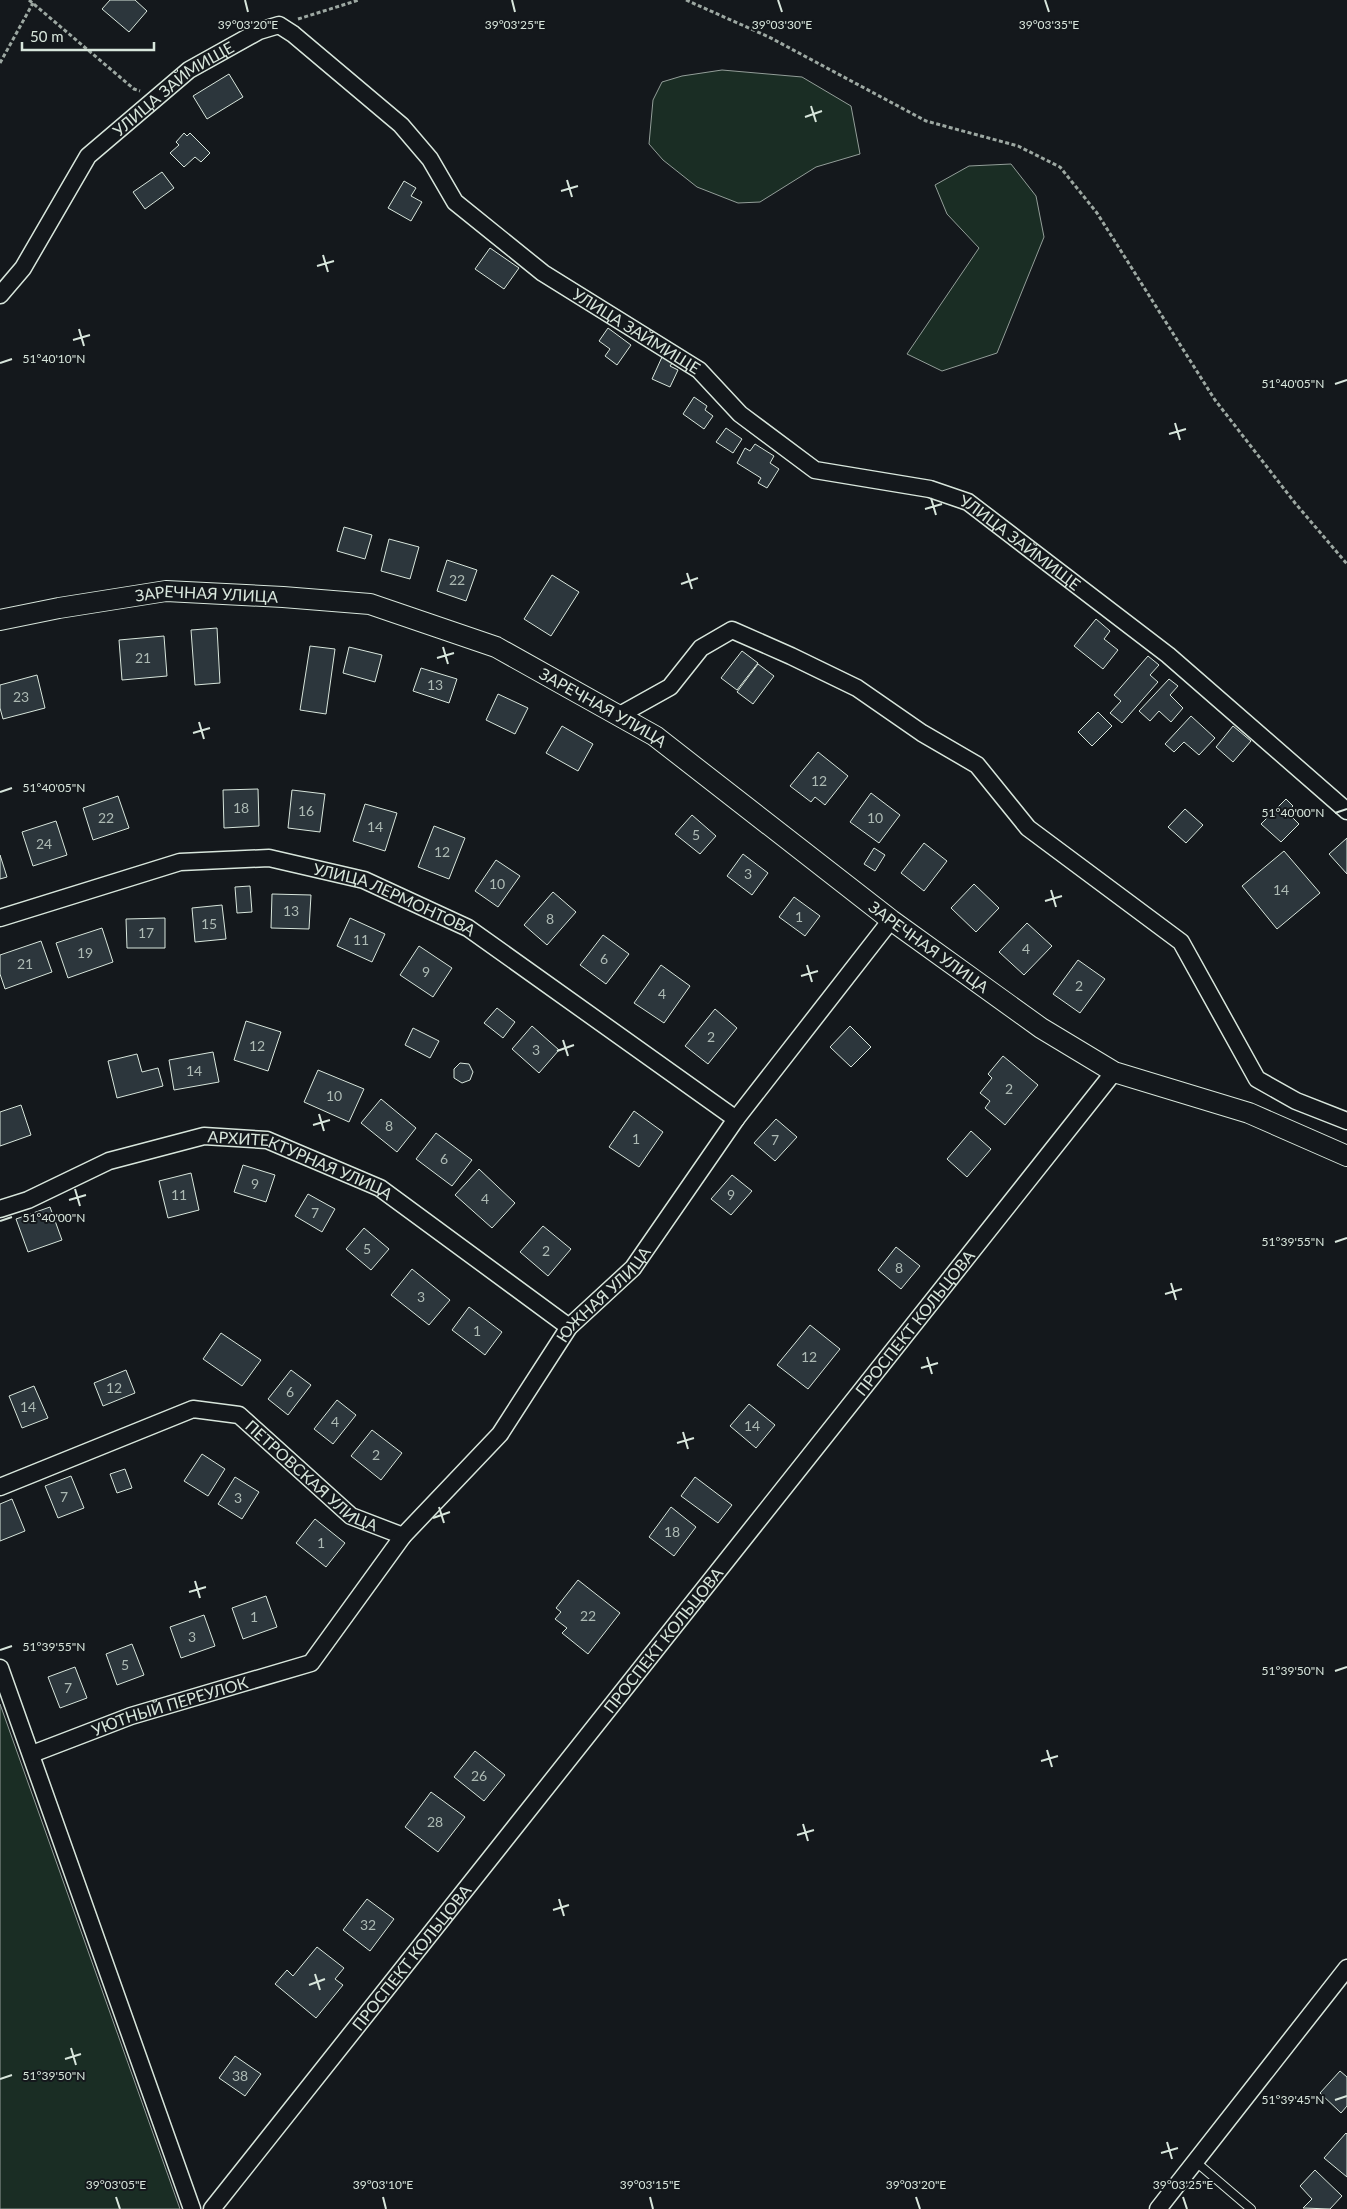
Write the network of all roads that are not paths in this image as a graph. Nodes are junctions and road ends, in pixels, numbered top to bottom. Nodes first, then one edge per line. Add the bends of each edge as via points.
1 (0, 294) edge
2 (0, 620) edge
3 (618, 716) junction
4 (1347, 811) edge
5 (0, 918) edge
6 (890, 920) junction
7 (1114, 1072) junction
8 (736, 1119) junction
9 (1347, 1121) edge
10 (1347, 1156) edge
11 (0, 1209) edge
12 (570, 1327) junction
13 (0, 1487) edge
14 (403, 1536) junction
15 (311, 1663) joint
16 (0, 1668) edge
17 (32, 1754) junction
18 (1347, 1968) edge
19 (1196, 2162) junction
20 (192, 2209) edge
21 (212, 2209) edge
22 (1158, 2209) edge
23 (1251, 2209) edge

1 - 4 street, УЛИЦА ЗАЙМИЩЕ via 23,268 88,156 189,70 259,31 279,25 401,125 430,159 455,202 543,273 699,370 740,414 815,470 930,489 968,502 1168,655
2 - 3 street, ЗАРЕЧНАЯ УЛИЦА via 166,591 370,604 496,647
3 - 6 street, ЗАРЕЧНАЯ УЛИЦА via 655,736
3 - 9 street via 670,687 701,648 732,630 858,688 922,733 977,765 1028,828 1181,942 1256,1079 1296,1101
5 - 8 street, УЛИЦА ЛЕРМОНТОВА via 180,862 269,858 364,880 468,928
6 - 7 street, ЗАРЕЧНАЯ УЛИЦА via 1041,1028
6 - 8 street, ЮЖНАЯ УЛИЦА
7 - 10 street, ЗАРЕЧНАЯ УЛИЦА via 1249,1113
7 - 21 street, ПРОСПЕКТ КОЛЬЦОВА
8 - 12 street, ЮЖНАЯ УЛИЦА via 632,1268
11 - 12 street, АРХИТЕКТУРНАЯ УЛИЦА via 28,1200 109,1162 204,1136 267,1140 380,1188
12 - 14 street, ЮЖНАЯ УЛИЦА via 500,1434
13 - 14 street, ПЕТРОВСКАЯ УЛИЦА via 193,1409 211,1411 239,1415 351,1516
14 - 15 street, ЮЖНАЯ УЛИЦА
15 - 17 street, УЮТНЫЙ ПЕРЕУЛОК via 131,1716
16 - 17 street
17 - 20 street
18 - 19 street
19 - 22 street
19 - 23 lane

